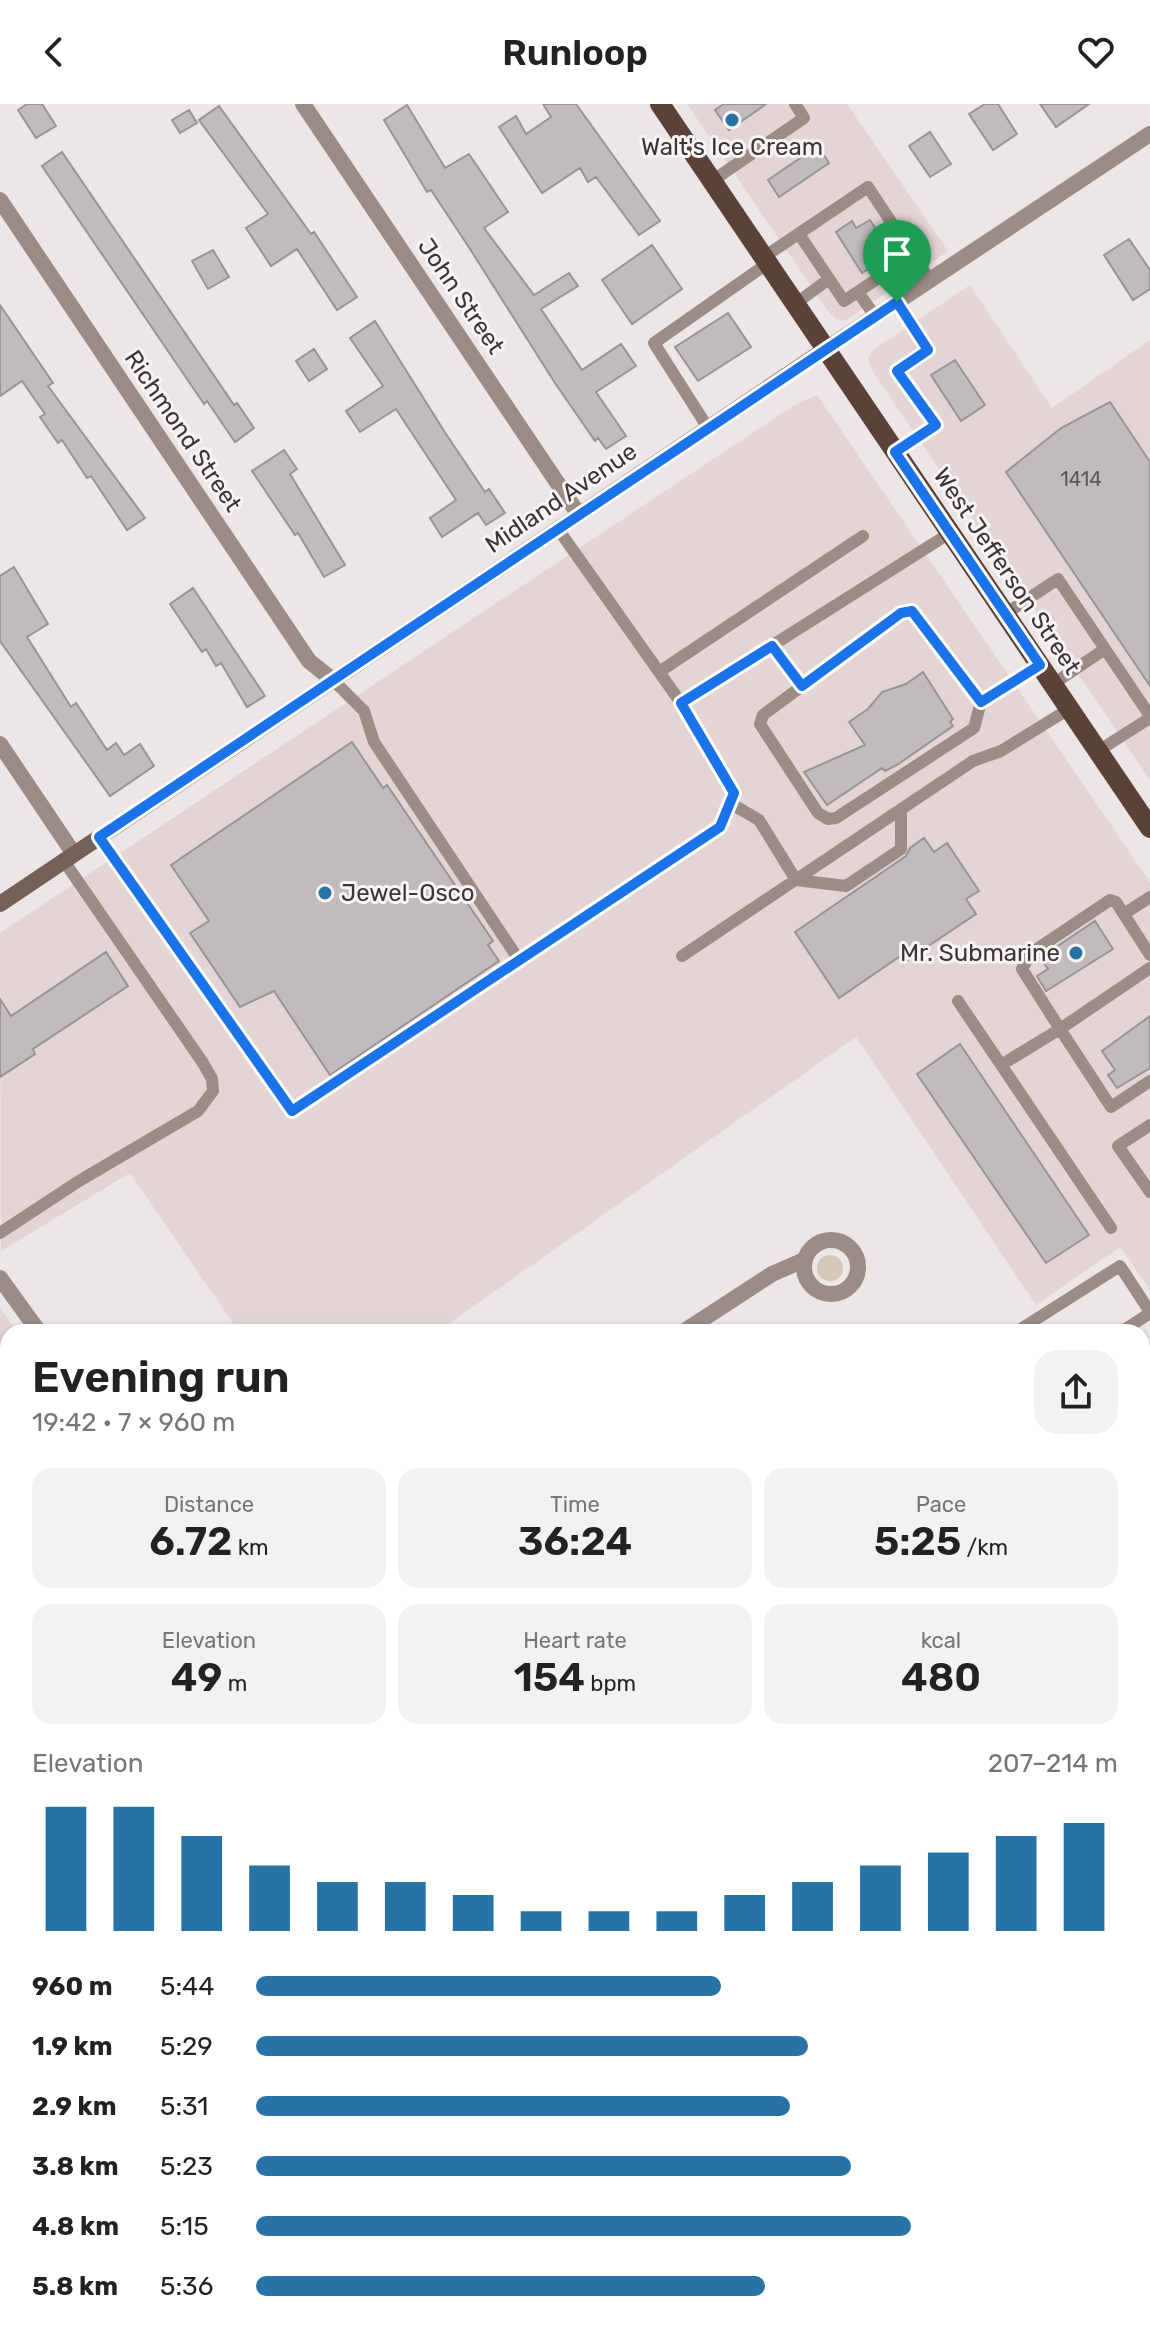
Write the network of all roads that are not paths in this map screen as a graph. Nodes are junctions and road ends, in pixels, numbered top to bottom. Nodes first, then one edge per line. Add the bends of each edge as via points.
1 (303, 104) edge
2 (795, 104) edge
3 (662, 105) edge
4 (1150, 134) edge
5 (712, 181) junction
6 (0, 200) edge
7 (799, 234) junction
8 (913, 255) junction
9 (766, 260) junction
10 (890, 271) junction
11 (829, 279) junction
12 (930, 280) junction
13 (858, 292) junction
14 (901, 299) junction
15 (795, 304) junction
16 (875, 316) junction
17 (826, 349) junction
18 (708, 428) junction
19 (895, 452) junction
20 (579, 515) junction
21 (558, 529) junction
22 (950, 533) junction
23 (863, 536) dead end
24 (1005, 614) junction
25 (772, 646) junction
26 (1105, 649) junction
27 (1040, 665) junction
28 (659, 672) junction
29 (334, 681) junction
30 (1053, 684) junction
31 (802, 686) junction
32 (981, 702) junction
33 (681, 703) junction
34 (1069, 709) junction
35 (1150, 717) edge
36 (0, 744) edge
37 (1098, 751) junction
38 (730, 803) junction
39 (901, 809) junction
40 (1150, 828) edge
41 (99, 837) junction
42 (69, 857) junction
43 (796, 880) junction
44 (1150, 897) edge
45 (0, 904) edge
46 (1124, 914) junction
47 (1150, 955) edge
48 (682, 956) dead end
49 (519, 960) junction
50 (1150, 968) edge
51 (958, 1001) dead end
52 (1060, 1029) junction
53 (1001, 1065) junction
54 (1150, 1081) edge
55 (1150, 1125) edge
56 (1148, 1184) edge
57 (1111, 1228) dead end
58 (0, 1233) edge
59 (804, 1260) dead end
60 (0, 1278) edge
61 (1150, 1313) edge
62 (33, 1324) edge
63 (695, 1324) edge
64 (1029, 1324) edge
65 (1133, 1324) edge

1 - 20 street, John Street
2 - 5 lane via 804,118
3 - 5 main road, West Jefferson Street
4 - 12 street, Midland Avenue
5 - 9 main road, West Jefferson Street
6 - 29 street, Richmond Street via 309,661
7 - 8 lane via 868,187
7 - 9 lane
7 - 11 lane
8 - 10 lane
8 - 12 lane
9 - 15 main road, West Jefferson Street
9 - 18 lane via 654,343
10 - 13 lane
10 - 14 lane
11 - 13 lane via 844,301
11 - 15 lane
12 - 14 street, Midland Avenue
13 - 16 lane
14 - 16 street, Midland Avenue
14 - 19 lane via 928,350 897,371 936,425
15 - 17 main road, West Jefferson Street
16 - 17 street, Midland Avenue
17 - 18 main road, Midland Avenue
17 - 19 main road, West Jefferson Street
18 - 20 main road, Midland Avenue
19 - 22 main road, West Jefferson Street
20 - 21 main road, Midland Avenue
21 - 28 lane
21 - 29 main road, Midland Avenue
22 - 24 main road, West Jefferson Street
22 - 25 lane
23 - 28 lane
24 - 26 lane via 1058,579
24 - 27 main road, West Jefferson Street
25 - 31 lane
25 - 33 lane
26 - 30 lane
26 - 35 lane
27 - 30 main road, West Jefferson Street
27 - 32 lane
28 - 33 lane
29 - 41 main road, Midland Avenue
29 - 49 lane via 364,711 374,742
30 - 34 main road, West Jefferson Street
31 - 32 lane via 901,613 912,611
31 - 32 lane via 763,715 760,724 818,813 828,819 974,728
33 - 38 lane via 734,793
34 - 37 main road, West Jefferson Street
34 - 39 lane via 1001,751 973,761
35 - 37 lane
36 - 42 street
37 - 40 main road, West Jefferson Street
38 - 43 lane via 759,820
38 - 49 lane via 720,827
39 - 43 lane
39 - 43 lane via 901,849 846,886
41 - 42 main road, Midland Avenue
41 - 49 lane via 292,1111
42 - 45 main road, Midland Avenue
42 - 58 lane via 203,1063 213,1091 198,1111
43 - 48 lane
44 - 46 lane
46 - 47 lane
46 - 52 lane via 1110,900 1026,957 1024,974
50 - 52 lane
51 - 53 lane
52 - 53 lane
52 - 54 lane via 1111,1107
53 - 57 lane
55 - 56 lane via 1118,1146
59 - 63 street via 772,1274
60 - 62 street
61 - 64 lane via 1120,1266
61 - 65 lane

